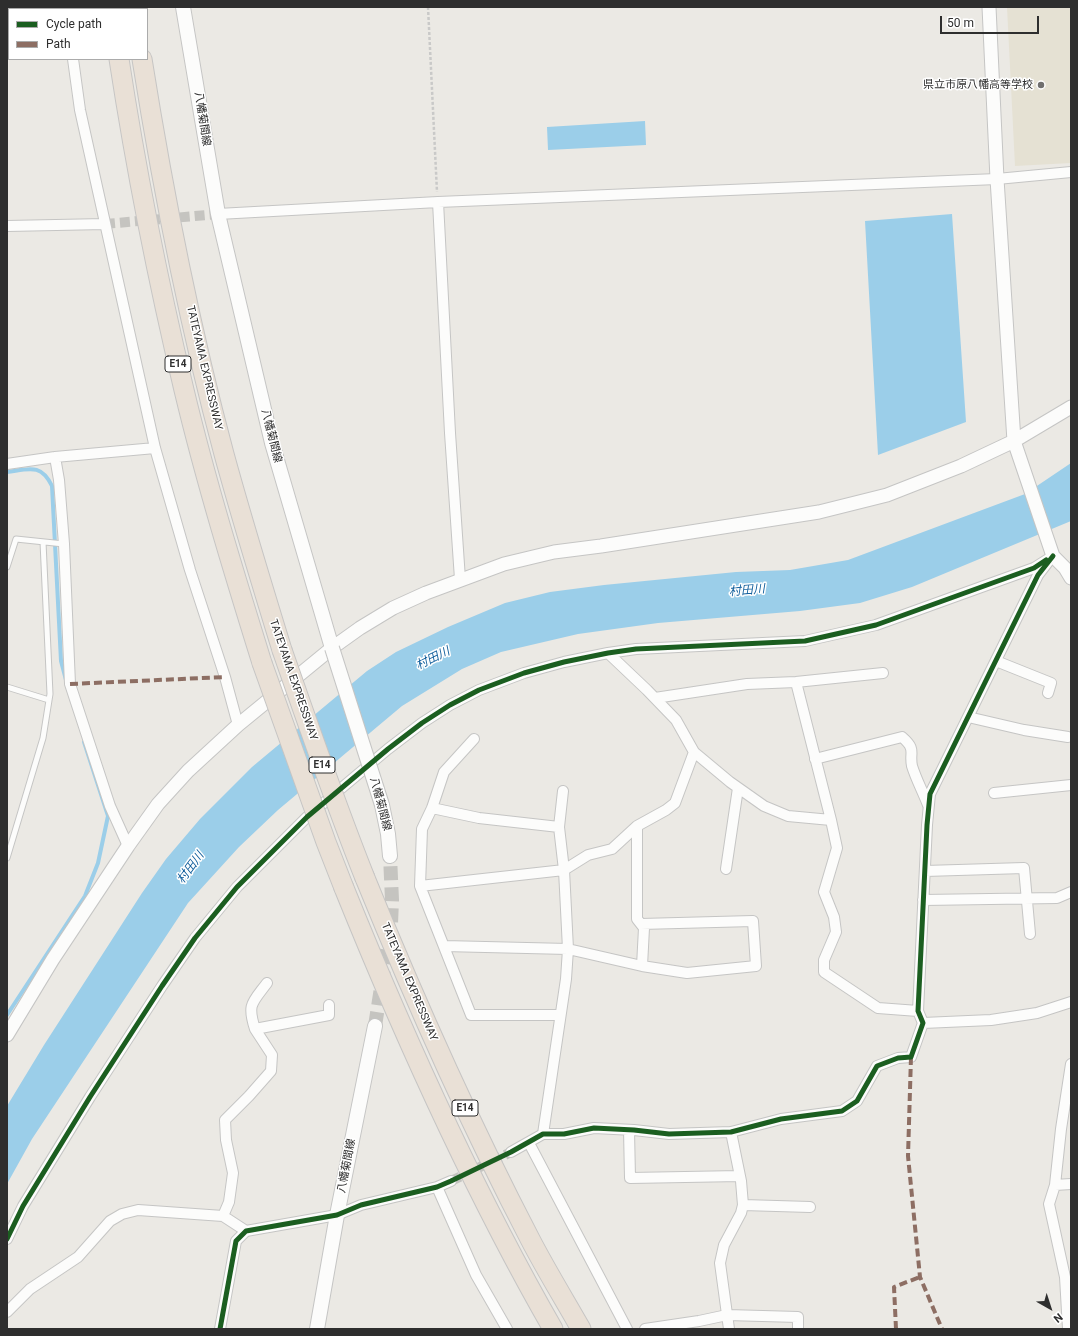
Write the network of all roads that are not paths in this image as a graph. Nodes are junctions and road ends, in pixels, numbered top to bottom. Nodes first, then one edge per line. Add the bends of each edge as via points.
1 (183, 7) edge
2 (989, 7) edge
3 (74, 60) edge
4 (119, 60) edge
5 (142, 60) edge
6 (1071, 172) edge
7 (997, 179) junction
8 (438, 202) junction
9 (218, 214) junction
10 (105, 224) junction
11 (7, 226) edge
12 (1071, 407) edge
13 (1014, 441) junction
14 (155, 448) junction
15 (55, 457) junction
16 (7, 464) edge
17 (43, 542) junction
18 (64, 544) junction
19 (1053, 556) junction
20 (7, 567) edge
21 (1071, 578) edge
22 (460, 579) junction
23 (332, 648) junction
24 (608, 653) junction
25 (996, 662) junction
26 (883, 673) dead end
27 (796, 682) junction
28 (7, 687) edge
29 (1048, 693) dead end
30 (654, 698) junction
31 (49, 700) junction
32 (968, 717) junction
33 (238, 726) junction
34 (1068, 737) dead end
35 (474, 739) dead end
36 (694, 752) junction
37 (815, 759) junction
38 (1071, 785) edge
39 (738, 788) junction
40 (563, 791) dead end
41 (994, 793) dead end
42 (928, 805) junction
43 (432, 808) junction
44 (831, 820) junction
45 (637, 826) junction
46 (559, 827) junction
47 (128, 846) junction
48 (390, 856) tunnel mouth
49 (7, 858) edge
50 (726, 869) dead end
51 (564, 870) junction
52 (925, 870) junction
53 (420, 886) junction
54 (1071, 892) edge
55 (1026, 898) junction
56 (923, 900) junction
57 (641, 924) junction
58 (1030, 934) dead end
59 (444, 946) junction
60 (568, 949) junction
61 (642, 966) junction
62 (267, 983) dead end
63 (1071, 1002) edge
64 (329, 1005) dead end
65 (918, 1011) junction
66 (560, 1015) junction
67 (923, 1023) junction
68 (375, 1026) tunnel mouth
69 (255, 1030) junction
70 (7, 1035) edge
71 (1071, 1064) edge
72 (629, 1130) junction
73 (731, 1132) junction
74 (543, 1134) junction
75 (529, 1143) junction
76 (511, 1152) tunnel mouth
77 (740, 1176) junction
78 (451, 1181) tunnel mouth
79 (1071, 1184) edge
80 (1055, 1185) junction
81 (437, 1187) junction
82 (743, 1205) junction
83 (810, 1207) dead end
84 (337, 1215) junction
85 (223, 1216) junction
86 (246, 1231) junction
87 (7, 1239) edge
88 (7, 1312) edge
89 (727, 1315) junction
90 (220, 1329) edge
91 (317, 1329) edge
92 (507, 1329) edge
93 (553, 1329) edge
94 (581, 1329) edge
95 (627, 1329) edge
96 (645, 1329) edge
97 (728, 1329) edge
98 (798, 1329) edge
99 (1068, 1329) edge

1 - 9 main road, 八幡菊間線
2 - 7 street
3 - 10 street via 80,110
4 - 93 highway, TATEYAMA EXPRESSWAY / E14, bridge via 154,255 184,390 262,663 326,842 400,1022 447,1124
5 - 94 highway, TATEYAMA EXPRESSWAY / E14, bridge via 176,248 206,382 241,513 282,650 365,878 421,1013 531,1240
6 - 7 street
7 - 8 street
7 - 13 street
8 - 9 street
8 - 22 street
9 - 23 main road, 八幡菊間線 via 272,443
10 - 11 street
10 - 14 street
12 - 13 street
13 - 19 street
13 - 22 street via 918,484 852,504 819,512 554,552 504,564
14 - 15 street
14 - 33 street
15 - 16 street
15 - 18 street
17 - 18 lane
17 - 20 lane via 16,540
17 - 31 lane
18 - 47 street via 70,684 110,806
19 - 21 street
19 - 24 street via 1034,568 876,625 805,641 636,649
19 - 25 street via 1038,575
22 - 23 street via 393,608
23 - 33 street
23 - 48 main road, 八幡菊間線, bridge via 382,805
24 - 30 street
24 - 87 street via 524,673 479,690 450,705 388,748 307,817 237,887 191,944 86,1103 23,1206
25 - 29 street via 1051,683
25 - 32 street
26 - 27 street
27 - 30 street via 747,684
27 - 37 street
28 - 31 lane
30 - 36 street via 676,720
31 - 49 lane via 42,738
32 - 34 street
32 - 42 street via 930,794
33 - 47 street via 188,771 158,804
35 - 43 street via 444,772
36 - 39 street
36 - 45 street via 674,804
37 - 42 street via 902,737 909,743 912,765
37 - 44 street
38 - 41 street
39 - 44 street via 764,806 788,816
39 - 50 street
40 - 46 street
42 - 52 street
43 - 46 street via 479,818
43 - 53 street via 422,829
44 - 65 street via 837,848 824,892 834,917 836,932 824,960 824,972 878,1008
45 - 51 street via 612,849 588,855
45 - 57 street via 637,919
46 - 51 street
47 - 70 street via 53,959
51 - 53 street
51 - 60 street
52 - 55 street via 1024,868
52 - 56 street
53 - 59 street
54 - 55 street via 1057,898
55 - 56 street
55 - 58 street
56 - 65 street
57 - 61 street via 644,928
57 - 61 street via 752,921 756,966 687,973
59 - 60 street
59 - 66 street via 471,1015
60 - 61 street
60 - 66 street
62 - 69 street via 252,1004 251,1017
63 - 67 street via 1037,1013 991,1020
64 - 69 street via 328,1015
65 - 67 street
66 - 74 street
67 - 73 street via 912,1057 898,1058 877,1066 857,1101 842,1111 781,1119
68 - 84 main road, 八幡菊間線
69 - 85 street via 272,1055 271,1071 225,1120 233,1173 229,1202
71 - 80 street
72 - 73 street via 669,1134
72 - 74 street via 594,1128 564,1134
72 - 77 street via 630,1178
73 - 77 street
74 - 75 street
75 - 76 street
75 - 95 street
77 - 82 street
78 - 81 street
79 - 80 street
80 - 99 street via 1049,1204 1065,1277
81 - 84 street via 361,1205
81 - 92 street via 476,1275
82 - 83 street
82 - 89 street via 724,1245 720,1263
84 - 86 street
84 - 91 main road, 八幡菊間線
85 - 86 street
85 - 88 street via 138,1210 122,1214 110,1221 78,1257 30,1290
86 - 90 street via 236,1241
89 - 96 street
89 - 97 street
89 - 98 street via 798,1317

